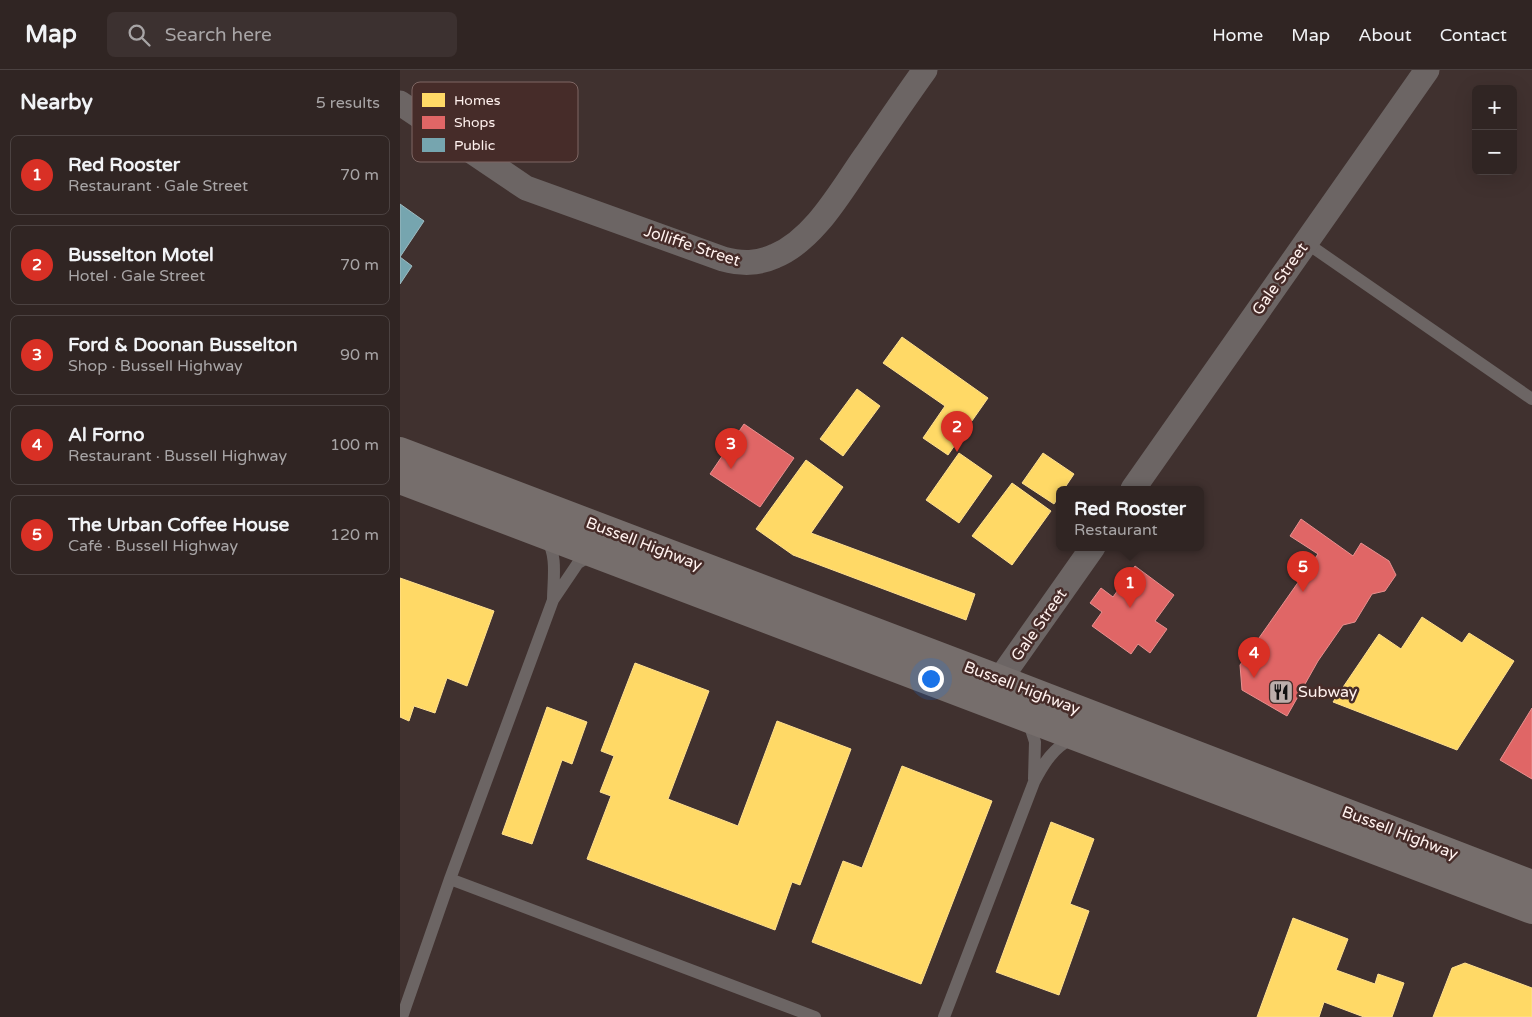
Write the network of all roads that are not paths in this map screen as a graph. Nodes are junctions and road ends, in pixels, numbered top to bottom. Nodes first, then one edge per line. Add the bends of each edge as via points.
1 (925, 70) edge
2 (1428, 70) edge
3 (400, 103) edge
4 (412, 111) edge
5 (487, 162) edge
6 (1305, 242) junction
7 (1532, 399) edge
8 (400, 451) edge
9 (400, 480) edge
10 (1135, 486) edge
11 (543, 535) junction
12 (1090, 551) edge
13 (593, 554) junction
14 (553, 600) junction
15 (1000, 679) junction
16 (989, 705) junction
17 (1028, 720) junction
18 (1074, 737) junction
19 (1034, 782) junction
20 (450, 879) junction
21 (1532, 884) edge
22 (1532, 910) edge
23 (402, 1017) edge
24 (815, 1017) edge
25 (944, 1017) edge

1 - 5 street, Jolliffe Street via 826,213 800,240 776,256 754,263 723,259 526,188
2 - 6 street, Gale Street
3 - 4 street, Jolliffe Street
6 - 7 lane
6 - 10 street, Gale Street
8 - 15 main road, Bussell Highway
9 - 11 main road, Bussell Highway
11 - 13 main road, Bussell Highway
11 - 14 lane via 553,552
12 - 15 street, Gale Street
13 - 14 lane via 578,563
13 - 16 main road, Bussell Highway
14 - 20 lane
15 - 16 street, Gale Street
15 - 21 main road, Bussell Highway
16 - 17 main road, Bussell Highway
17 - 18 main road, Bussell Highway
17 - 19 lane via 1035,742
18 - 19 lane via 1050,755
18 - 22 main road, Bussell Highway
19 - 25 lane
20 - 23 lane
20 - 24 lane

